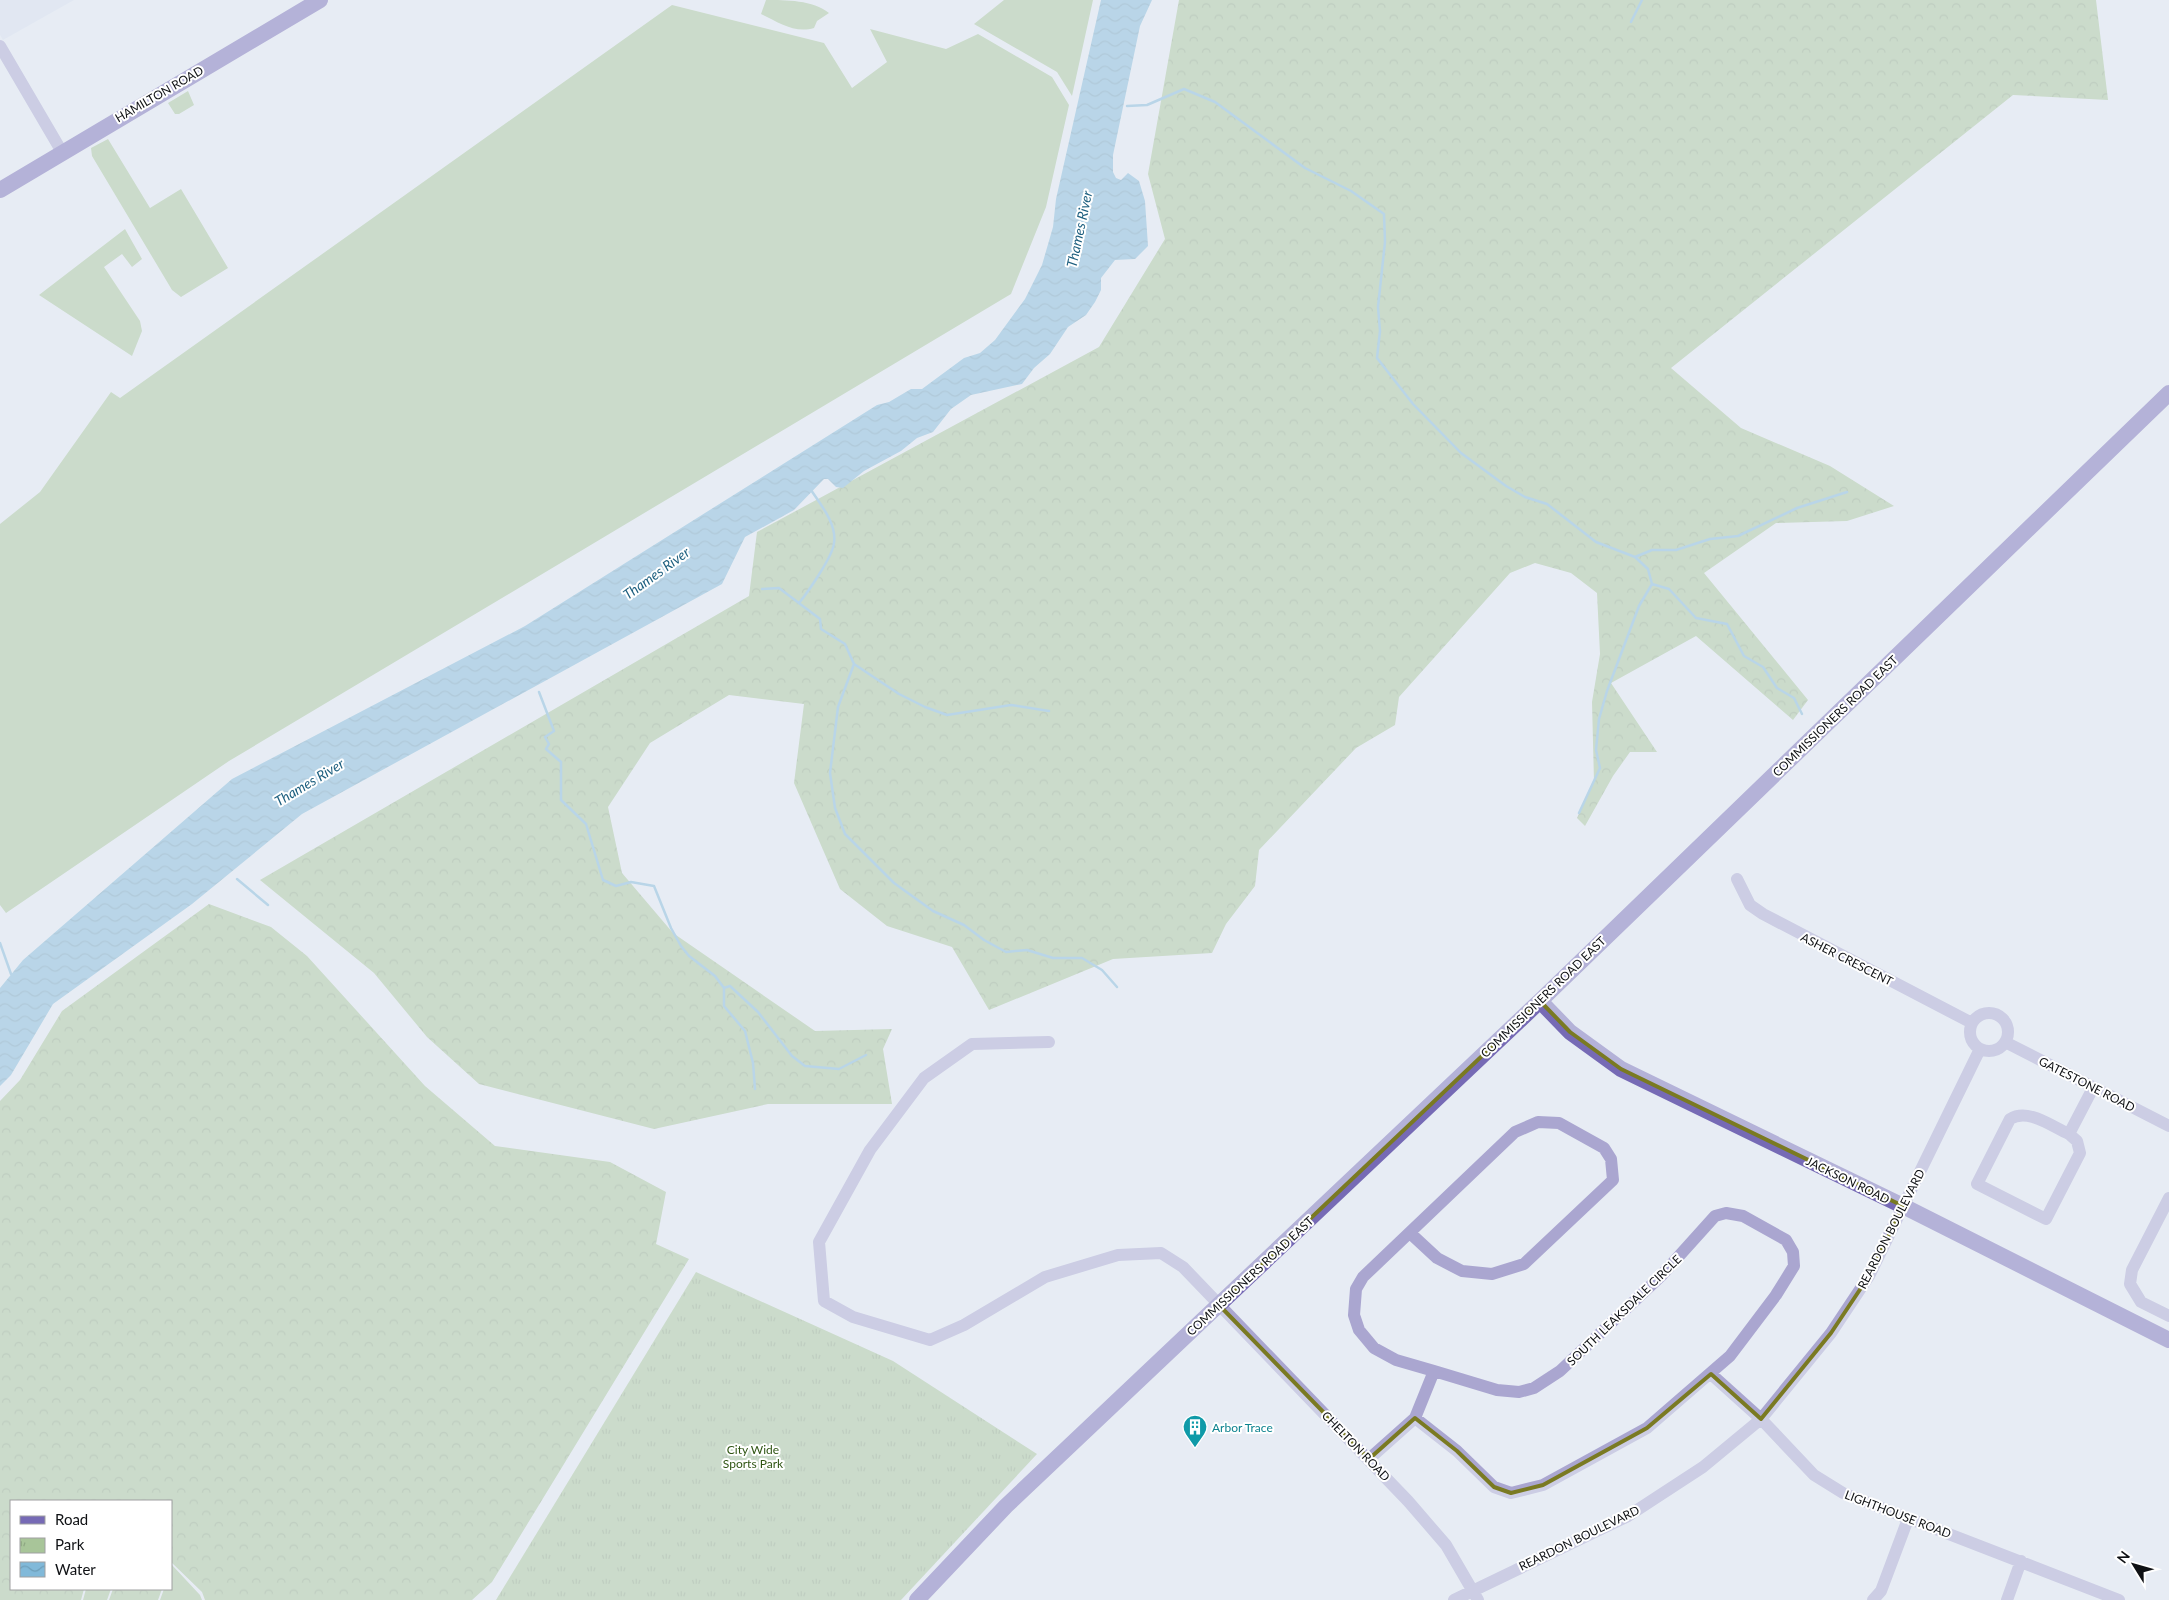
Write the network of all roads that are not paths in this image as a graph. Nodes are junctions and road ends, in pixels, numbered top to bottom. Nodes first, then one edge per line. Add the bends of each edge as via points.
1 (320, 0) edge
2 (0, 46) edge
3 (62, 152) junction
4 (0, 190) edge
5 (2169, 393) edge
6 (1737, 879) dead end
7 (1540, 1001) junction
8 (1972, 1023) junction
9 (1049, 1042) dead end
10 (2005, 1042) junction
11 (1980, 1049) junction
12 (2093, 1088) junction
13 (2169, 1126) edge
14 (2068, 1134) junction
15 (2169, 1198) edge
16 (1903, 1206) junction
17 (1410, 1233) junction
18 (1219, 1305) junction
19 (2169, 1316) edge
20 (2169, 1340) edge
21 (1434, 1372) junction
22 (1712, 1374) junction
23 (1415, 1418) junction
24 (1761, 1419) junction
25 (1369, 1459) junction
26 (1908, 1520) junction
27 (2022, 1561) junction
28 (1475, 1595) edge
29 (917, 1600) edge
30 (1454, 1600) edge
31 (1873, 1600) edge
32 (2007, 1600) edge
33 (2119, 1600) edge

1 - 3 main road, HAMILTON ROAD
2 - 3 street
3 - 4 main road, HAMILTON ROAD
5 - 7 main road, COMMISSIONERS ROAD EAST
6 - 8 street, ASHER CRESCENT via 1750,905 1763,914
7 - 16 main road, JACKSON ROAD via 1570,1032 1621,1069
7 - 18 main road, COMMISSIONERS ROAD EAST
8 - 10 street via 1985,1014 1997,1015 2007,1027
8 - 11 street via 1970,1038
9 - 18 street, CHELTON ROAD via 972,1044 924,1078 870,1150 819,1242 824,1301 853,1317 930,1340 964,1325 1045,1277 1118,1255 1161,1253 1183,1267
10 - 11 street via 1997,1050
10 - 12 street, GATESTONE ROAD
11 - 16 street, REARDON BOULEVARD
12 - 13 street, GATESTONE ROAD
12 - 14 street
14 - 14 street via 2077,1141 2080,1153 2046,1219 1978,1184 2010,1118 2026,1115
15 - 19 street via 2132,1270 2130,1284 2141,1302
16 - 20 main road, JACKSON ROAD
16 - 24 street, REARDON BOULEVARD via 1869,1276 1832,1333
17 - 17 street via 1515,1132 1538,1122 1559,1123 1604,1148 1611,1160 1613,1180 1524,1264 1492,1274 1462,1271 1437,1258
17 - 21 street via 1363,1277 1356,1289 1354,1315 1359,1330 1374,1348 1396,1360
18 - 25 street, CHELTON ROAD
18 - 29 main road, COMMISSIONERS ROAD EAST via 1006,1506
21 - 22 street, SOUTH LEAKSDALE CIRCLE via 1497,1390 1519,1392 1549,1380 1661,1276 1716,1216 1743,1216 1786,1240 1793,1252 1794,1266 1730,1356
21 - 23 street
22 - 23 street, SOUTH LEAKSDALE CIRCLE via 1647,1428 1543,1485 1511,1493 1494,1487 1457,1451
22 - 24 street, LIGHTHOUSE ROAD
23 - 25 street
24 - 26 street, LIGHTHOUSE ROAD via 1814,1475 1843,1494
24 - 28 street, REARDON BOULEVARD via 1703,1468 1628,1516
25 - 28 street, CHELTON ROAD via 1446,1545
26 - 27 street, LIGHTHOUSE ROAD
26 - 31 street via 1881,1591
27 - 32 street
27 - 33 street, LIGHTHOUSE ROAD
28 - 30 street, REARDON BOULEVARD

